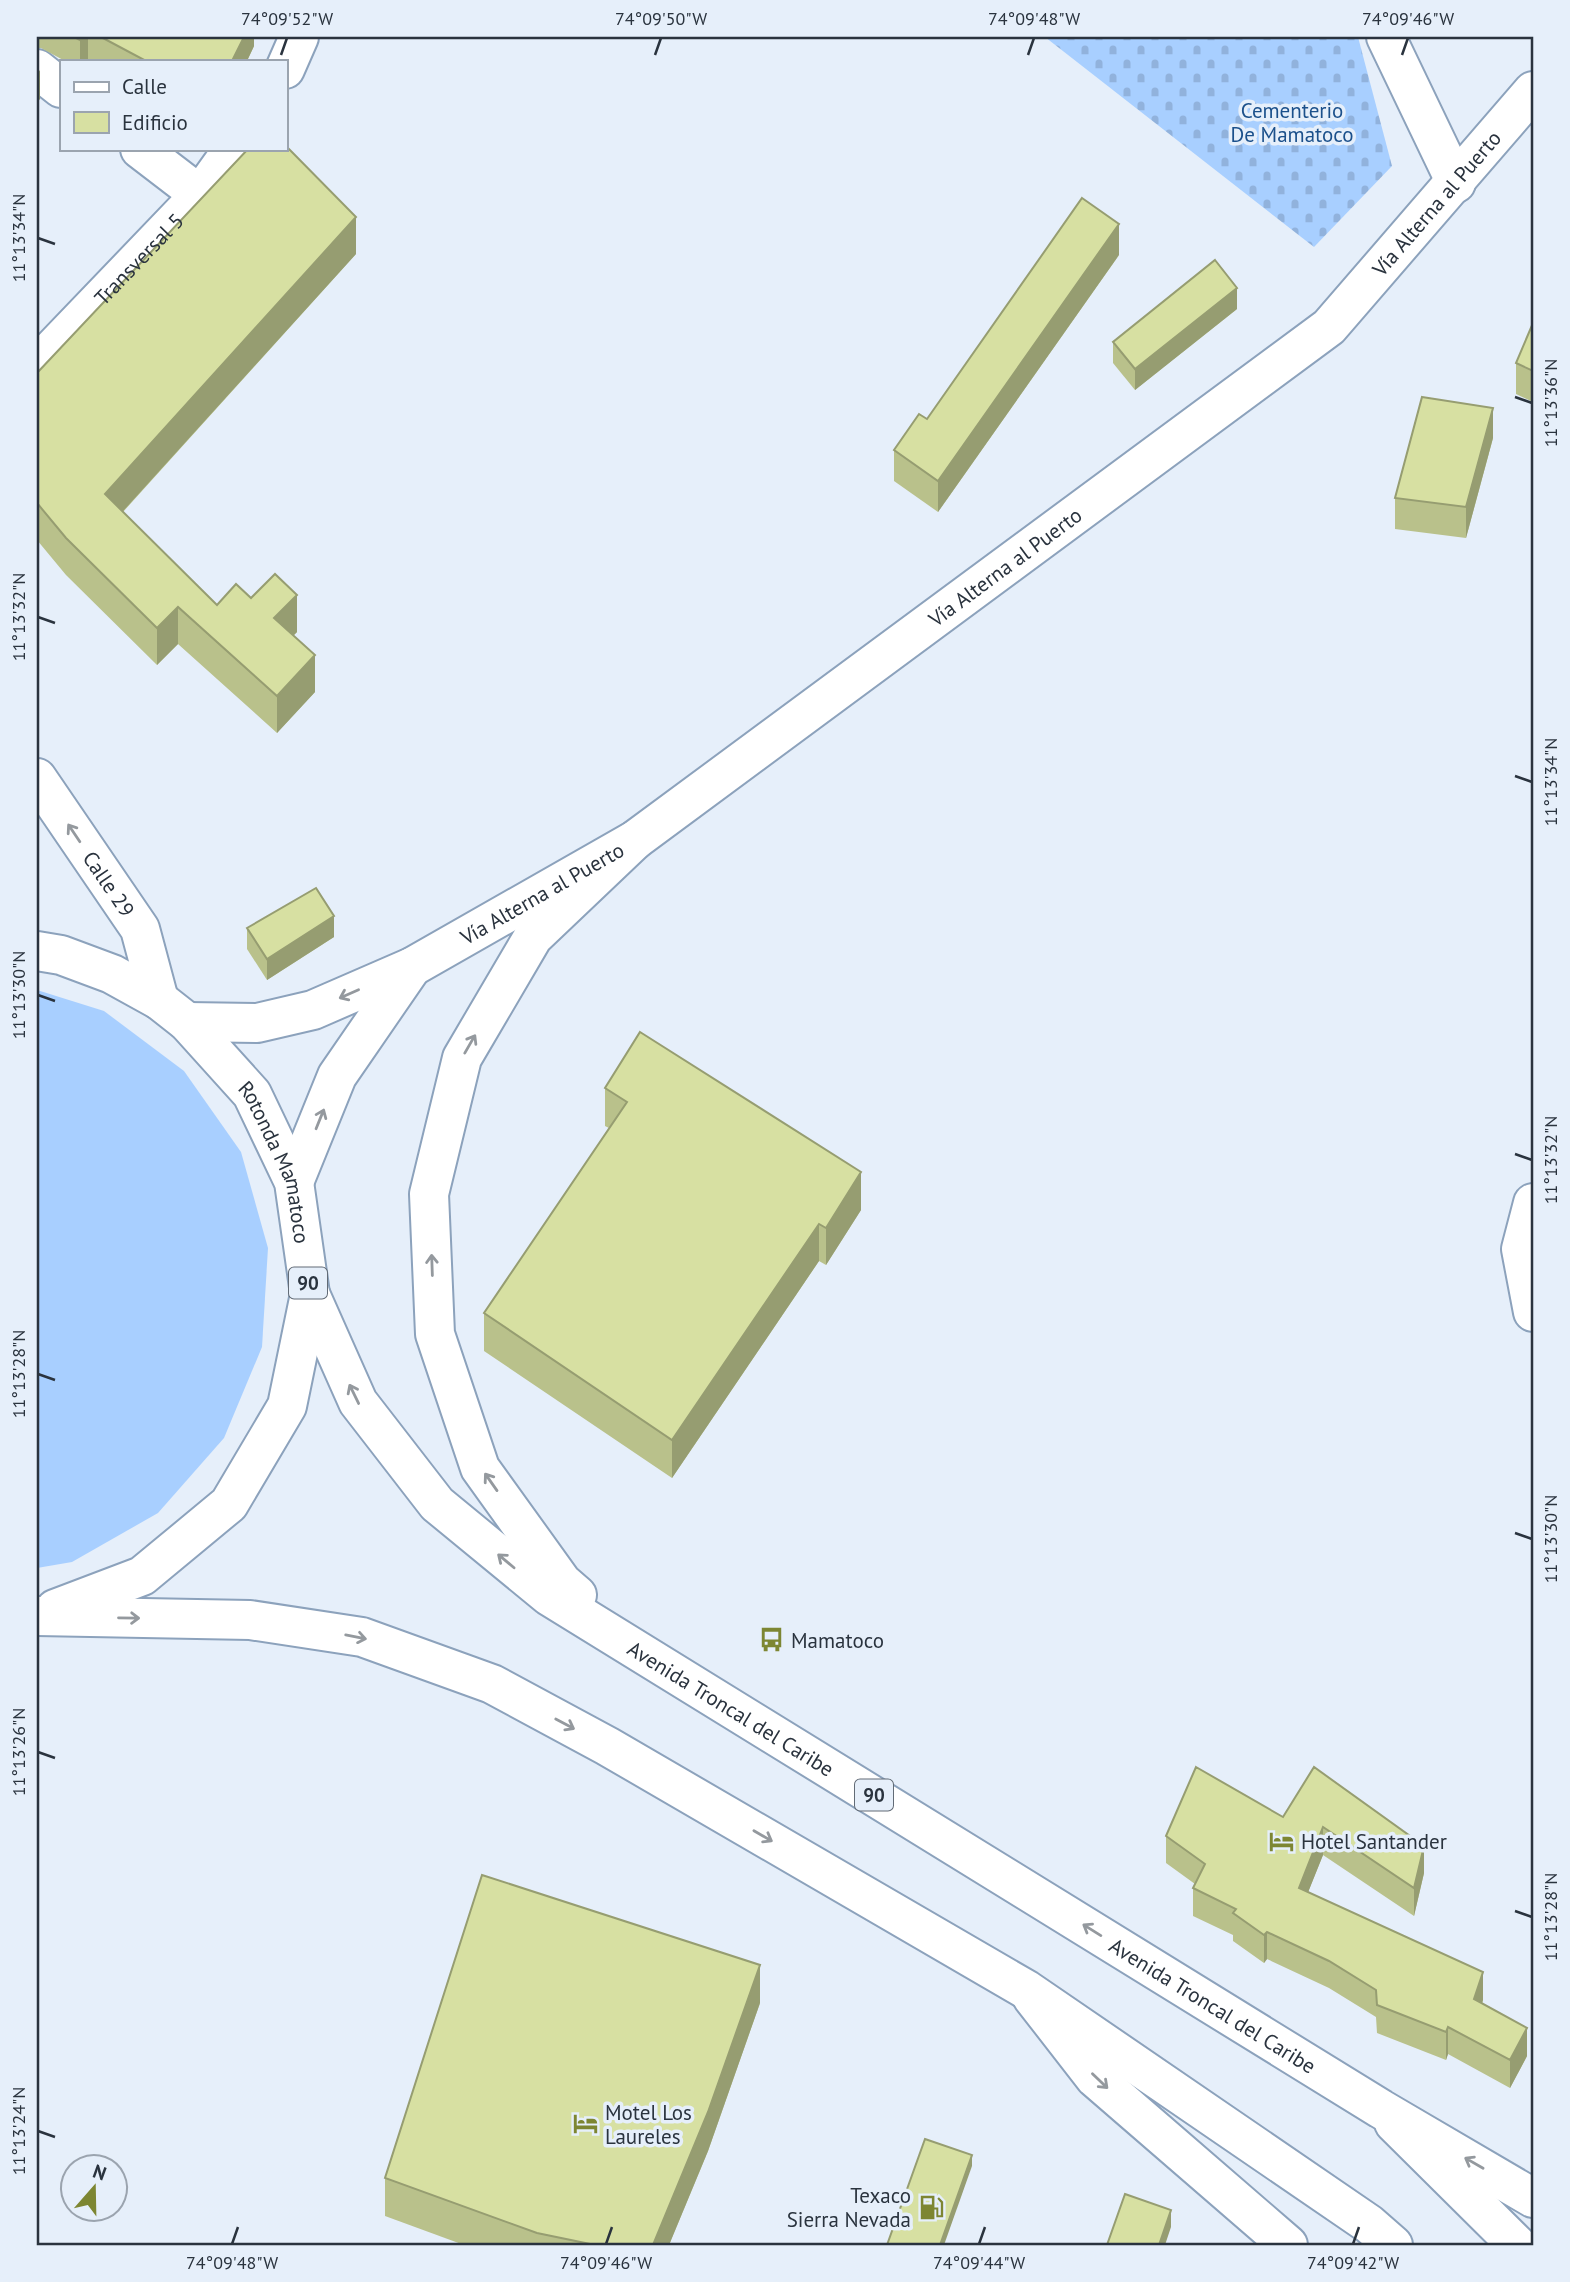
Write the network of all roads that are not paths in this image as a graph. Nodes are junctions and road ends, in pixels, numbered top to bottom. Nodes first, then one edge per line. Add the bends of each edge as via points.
1 (299, 37) edge
2 (1387, 37) edge
3 (287, 64) edge
4 (37, 69) edge
5 (60, 87) edge
6 (1533, 91) edge
7 (141, 150) edge
8 (232, 150) edge
9 (1457, 183) junction
10 (200, 195) junction
11 (37, 365) edge
12 (37, 778) edge
13 (635, 841) junction
14 (37, 951) edge
15 (412, 967) junction
16 (173, 1011) junction
17 (294, 1182) junction
18 (1533, 1203) edge
19 (310, 1294) junction
20 (1533, 1312) edge
21 (37, 1616) edge
22 (672, 1670) junction
23 (1027, 1990) junction
24 (1381, 2109) junction
25 (1533, 2198) edge
26 (1288, 2245) edge
27 (1393, 2245) edge
28 (1517, 2245) edge

1 - 3 main road
2 - 9 main road
4 - 5 main road
6 - 9 main road, Vía Alterna al Puerto
7 - 10 main road
8 - 10 main road, Transversal 5
9 - 13 main road, Vía Alterna al Puerto via 1329,327
10 - 11 main road, Transversal 5
16 -> 12 main road, Calle 29 via 140,929
13 - 15 main road, Vía Alterna al Puerto
22 -> 13 main road via 562,1582 480,1468 435,1334 429,1194 462,1058 533,937
14 - 16 main road, Rotonda Mamatoco / 90 via 112,974
15 -> 16 main road, Vía Alterna al Puerto via 313,1010 257,1023
17 -> 15 main road, Vía Alterna al Puerto via 337,1076
16 - 17 main road, Rotonda Mamatoco / 90 via 252,1094
17 - 19 main road, Rotonda Mamatoco / 90
18 - 20 main road via 1521,1249
19 - 21 main road, Rotonda Mamatoco / 90 via 287,1406 229,1504 142,1576
22 -> 19 main road, Avenida Troncal del Caribe / 90 via 549,1596 437,1504 358,1402
21 -> 23 main road, 90 via 250,1620 362,1637 492,1685 607,1746
24 -> 22 main road, Avenida Troncal del Caribe / 90
23 -> 26 main road via 1095,2078
23 - 27 main road, 90 via 1369,2224
25 -> 24 main road, Avenida Troncal del Caribe / 90
24 - 28 main road

